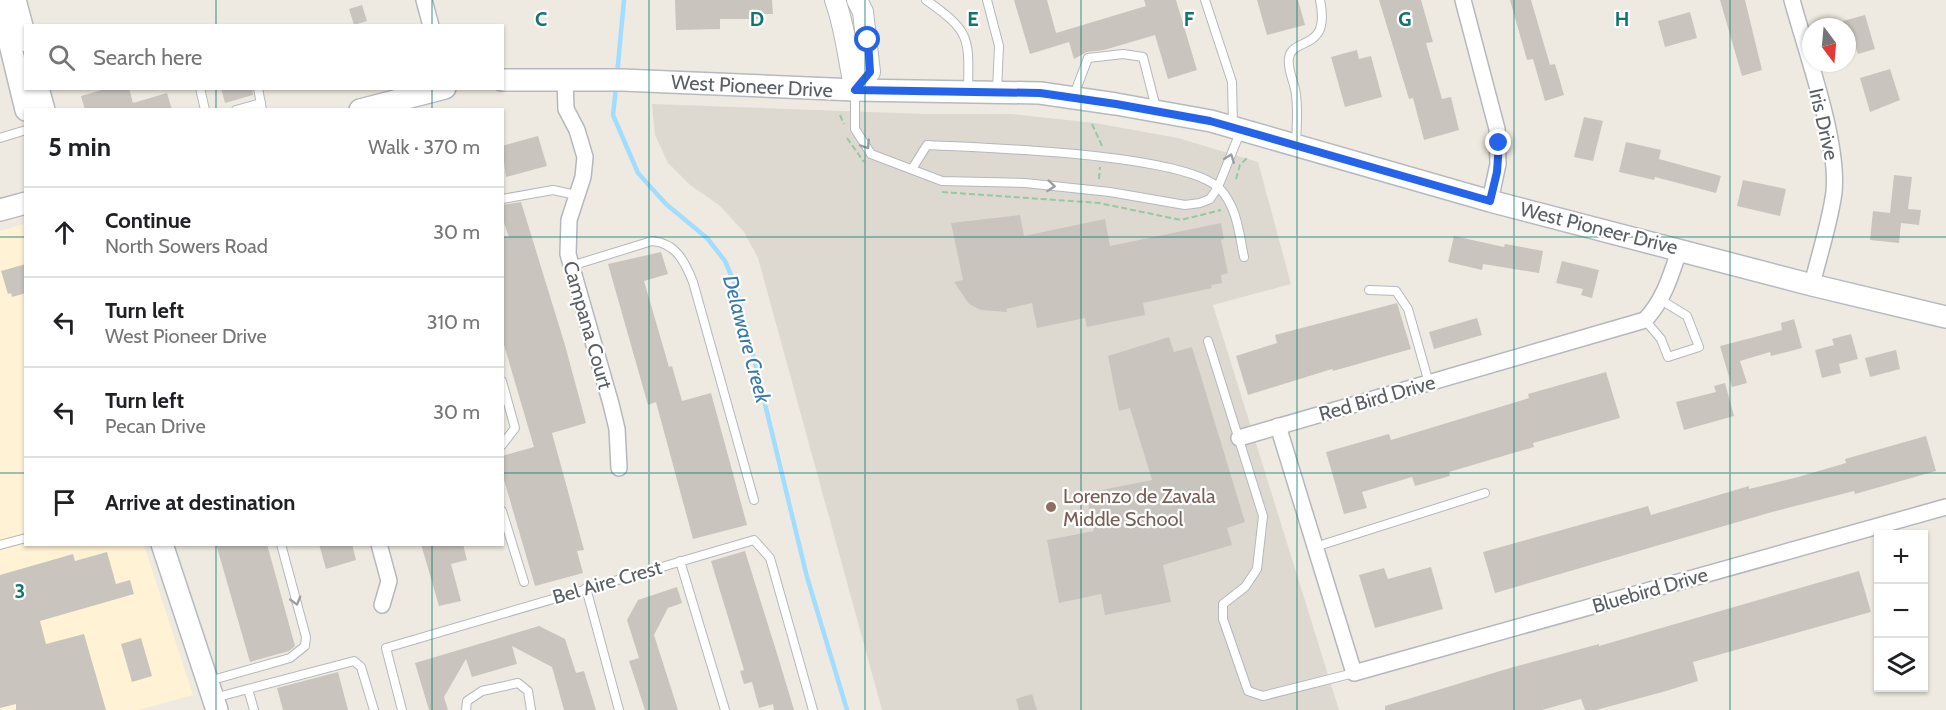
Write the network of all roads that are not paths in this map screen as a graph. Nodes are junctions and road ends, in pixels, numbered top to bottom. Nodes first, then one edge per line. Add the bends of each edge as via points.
1 (15, 0) edge
2 (423, 0) edge
3 (835, 0) edge
4 (856, 0) edge
5 (926, 0) edge
6 (987, 0) edge
7 (1205, 0) edge
8 (1320, 0) edge
9 (1463, 0) edge
10 (1792, 0) edge
11 (0, 3) edge
12 (430, 24) edge
13 (3, 25) edge
14 (24, 33) edge
15 (571, 79) junction
16 (504, 80) edge
17 (39, 90) edge
18 (200, 90) edge
19 (258, 90) edge
20 (437, 90) edge
21 (855, 90) junction
22 (968, 92) junction
23 (997, 92) junction
24 (1074, 97) junction
25 (261, 106) edge
26 (25, 108) edge
27 (43, 108) edge
28 (205, 108) edge
29 (368, 108) edge
30 (1157, 112) junction
31 (1237, 129) junction
32 (24, 131) edge
33 (0, 138) edge
34 (1295, 147) junction
35 (912, 169) junction
36 (1218, 187) junction
37 (576, 195) junction
38 (504, 199) edge
39 (1490, 201) junction
40 (24, 204) edge
41 (0, 210) edge
42 (1680, 248) junction
43 (1244, 257) dead end
44 (571, 266) junction
45 (1812, 285) junction
46 (1369, 290) dead end
47 (1661, 300) junction
48 (1946, 317) edge
49 (1645, 320) junction
50 (1208, 341) dead end
51 (1429, 383) junction
52 (504, 388) edge
53 (1278, 426) junction
54 (1239, 438) junction
55 (504, 442) edge
56 (619, 468) dead end
57 (1485, 493) dead end
58 (754, 500) dead end
59 (1946, 507) edge
60 (504, 517) edge
61 (24, 539) edge
62 (0, 545) edge
63 (163, 546) edge
64 (282, 546) edge
65 (380, 546) edge
66 (1315, 547) junction
67 (680, 561) junction
68 (524, 582) dead end
69 (586, 588) junction
70 (382, 605) dead end
71 (1354, 673) junction
72 (248, 689) junction
73 (212, 697) edge
74 (254, 710) edge
75 (374, 710) edge
76 (402, 710) edge
77 (466, 710) edge
78 (531, 710) edge
79 (619, 710) edge
80 (725, 710) edge
81 (813, 710) edge

1 - 14 main road
2 - 12 street
3 - 21 street via 846,35
4 - 21 street via 863,12 870,72
5 - 22 lane via 958,24 965,35 969,49
6 - 23 lane via 999,46
7 - 31 lane via 1232,82
8 - 34 lane via 1324,20 1319,33 1288,56 1296,92
9 - 39 street via 1497,129 1498,164
10 - 45 street, Iris Drive via 1834,164 1834,191
11 - 13 main road
13 - 26 main road
15 - 16 main road, West Pioneer Drive
15 - 21 main road, West Pioneer Drive
15 - 37 street, Campana Court via 566,110 585,157
17 - 27 main road
18 - 28 lane
19 - 25 lane
20 - 29 main road
21 - 22 main road, West Pioneer Drive
21 -> 35 lane via 855,129 871,154
22 - 23 main road, West Pioneer Drive
23 - 24 main road, West Pioneer Drive
24 - 30 main road, West Pioneer Drive
24 - 30 lane via 1088,58 1123,54 1143,57
30 - 31 main road, West Pioneer Drive
31 - 34 main road, West Pioneer Drive
36 -> 31 lane
32 - 33 lane
34 - 39 main road, West Pioneer Drive
35 -> 36 lane via 942,181 1025,183 1185,205 1210,199
35 - 36 lane via 927,145 938,145 1049,152 1148,164 1190,171
36 - 43 lane via 1232,204
37 - 38 lane via 553,190
37 - 44 street, Campana Court via 567,235
39 - 42 main road, West Pioneer Drive
40 - 41 main road
42 - 45 main road, West Pioneer Drive
42 - 47 street
44 - 56 street, Campana Court via 611,404
44 - 58 lane via 652,241 665,242 684,259
45 - 48 main road, West Pioneer Drive
46 - 51 lane via 1396,291 1408,309
47 - 49 street
47 - 49 lane via 1687,316 1699,347 1668,357 1661,339
49 - 51 street, Red Bird Drive
50 - 54 lane
51 - 53 street, Red Bird Drive
52 - 55 lane via 515,428
53 - 54 street, Red Bird Drive
53 - 66 street
54 - 71 lane via 1263,516 1257,569 1245,587 1223,604 1223,611 1248,691 1263,696
57 - 66 lane
59 - 71 street, Bluebird Drive
60 - 68 lane
61 - 62 lane
63 - 73 main road
64 -> 73 lane via 306,637 304,646 290,658
65 - 70 street via 389,581
66 - 71 street
67 - 69 lane, Bel Aire Crest
67 - 80 lane, Bel Aire Crest
67 - 81 lane via 754,540 765,549
69 - 76 lane, Bel Aire Crest via 386,648
69 - 79 lane
72 - 73 lane
72 - 74 lane
72 - 75 lane via 354,661 361,667
77 - 78 lane via 467,701 482,691 518,683 528,691

